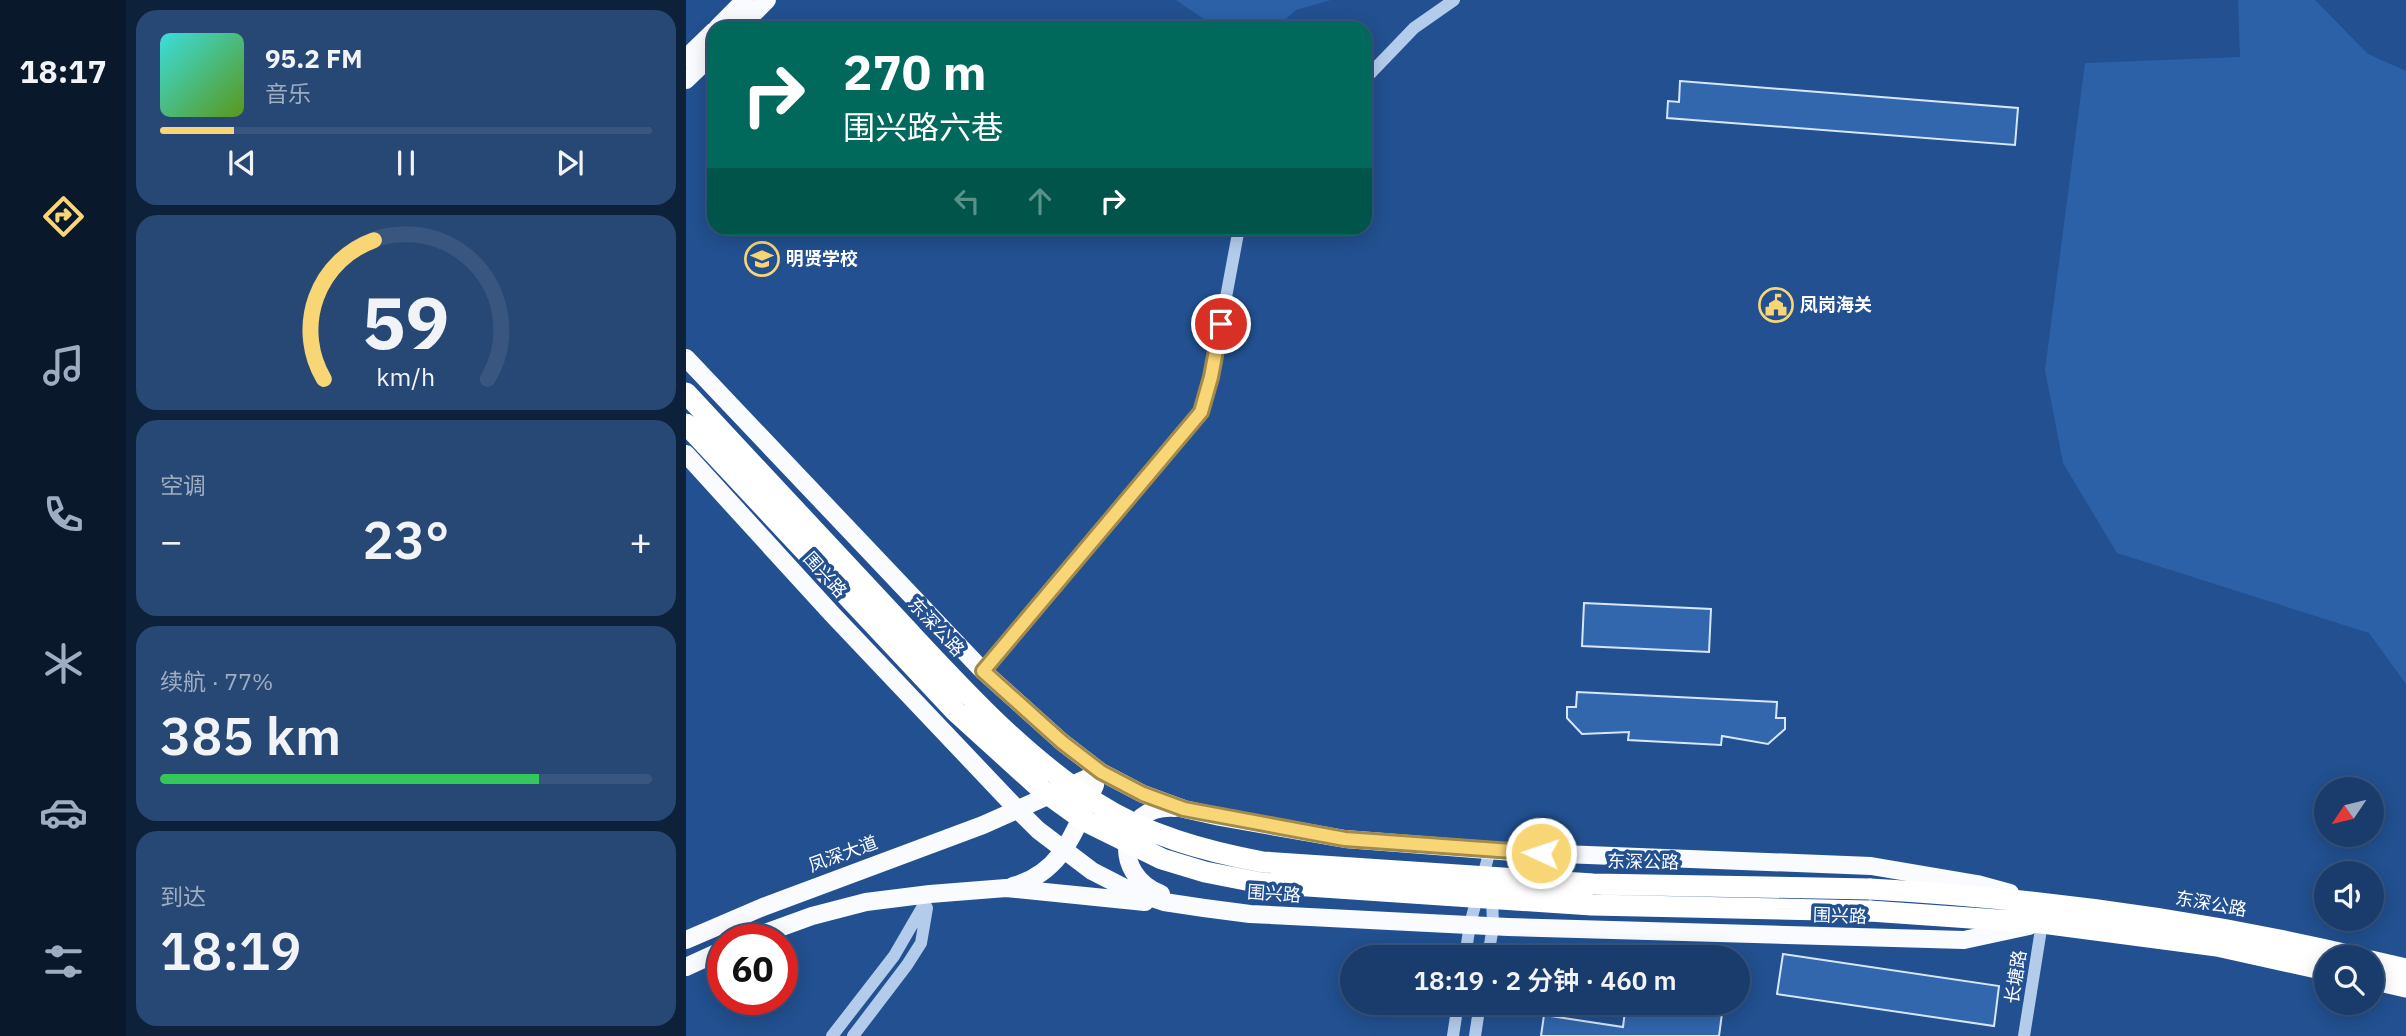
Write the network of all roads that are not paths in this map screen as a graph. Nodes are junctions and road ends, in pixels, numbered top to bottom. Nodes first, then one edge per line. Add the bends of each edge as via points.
1 (745, 0) edge
2 (767, 0) edge
3 (1454, 0) edge
4 (723, 21) edge
5 (746, 21) edge
6 (707, 37) edge
7 (686, 58) edge
8 (707, 60) edge
9 (1372, 72) edge
10 (686, 80) edge
11 (1238, 235) edge
12 (686, 358) edge
13 (686, 393) edge
14 (686, 424) edge
15 (686, 454) edge
16 (983, 671) junction
17 (1101, 772) junction
18 (1017, 809) junction
19 (1184, 809) junction
20 (1490, 850) junction
21 (1064, 851) junction
22 (1006, 888) junction
23 (930, 894) junction
24 (1204, 908) junction
25 (2041, 912) junction
26 (790, 924) edge
27 (1470, 924) junction
28 (1493, 926) junction
29 (686, 940) edge
30 (1467, 945) edge
31 (1490, 945) edge
32 (2314, 947) edge
33 (707, 957) edge
34 (2384, 964) edge
35 (686, 967) edge
36 (2314, 967) edge
37 (2406, 969) edge
38 (2384, 982) edge
39 (2406, 987) edge
40 (1456, 1015) edge
41 (1478, 1015) edge
42 (832, 1036) edge
43 (853, 1036) edge
44 (1452, 1036) edge
45 (1475, 1036) edge
46 (2024, 1036) edge

1 - 4 main road
2 - 5 main road
3 - 9 street via 1414,28
6 - 7 main road
8 - 10 main road
11 - 16 street via 1201,412
12 - 16 main road
13 - 25 highway, 东深公路, bridge via 980,706 1055,774 1096,803 1170,839 1264,862 1593,884 1870,889
14 - 25 highway, 东深公路, bridge via 956,712 1004,757 1085,821 1162,859 1261,883 1592,905
15 - 18 main road, 围兴路
16 - 17 main road
17 - 18 main road, 凤深大道
17 - 19 main road
17 - 21 main road
18 - 21 main road, 围兴路
18 - 29 main road, 凤深大道
19 - 20 main road via 1345,839
19 - 24 main road via 1154,810 1141,818 1131,830 1127,860 1133,873 1157,893
20 - 25 main road via 1871,866 1977,884
20 - 27 street
20 - 28 street
21 - 22 main road via 1039,875
21 - 24 main road, 围兴路 via 1131,891
22 - 23 main road
22 - 24 main road
23 - 26 main road via 853,906
23 - 42 street via 894,956
23 - 43 street via 921,943
24 - 27 main road, 围兴路
25 - 28 main road, 围兴路 via 1964,940
25 - 32 highway, 东深公路 via 2178,921
25 - 36 highway, 东深公路
25 - 46 street, 长塘路
27 - 28 main road, 围兴路
27 - 30 street
28 - 31 street
33 - 35 main road
34 - 37 highway
38 - 39 highway
40 - 44 street
41 - 45 street

